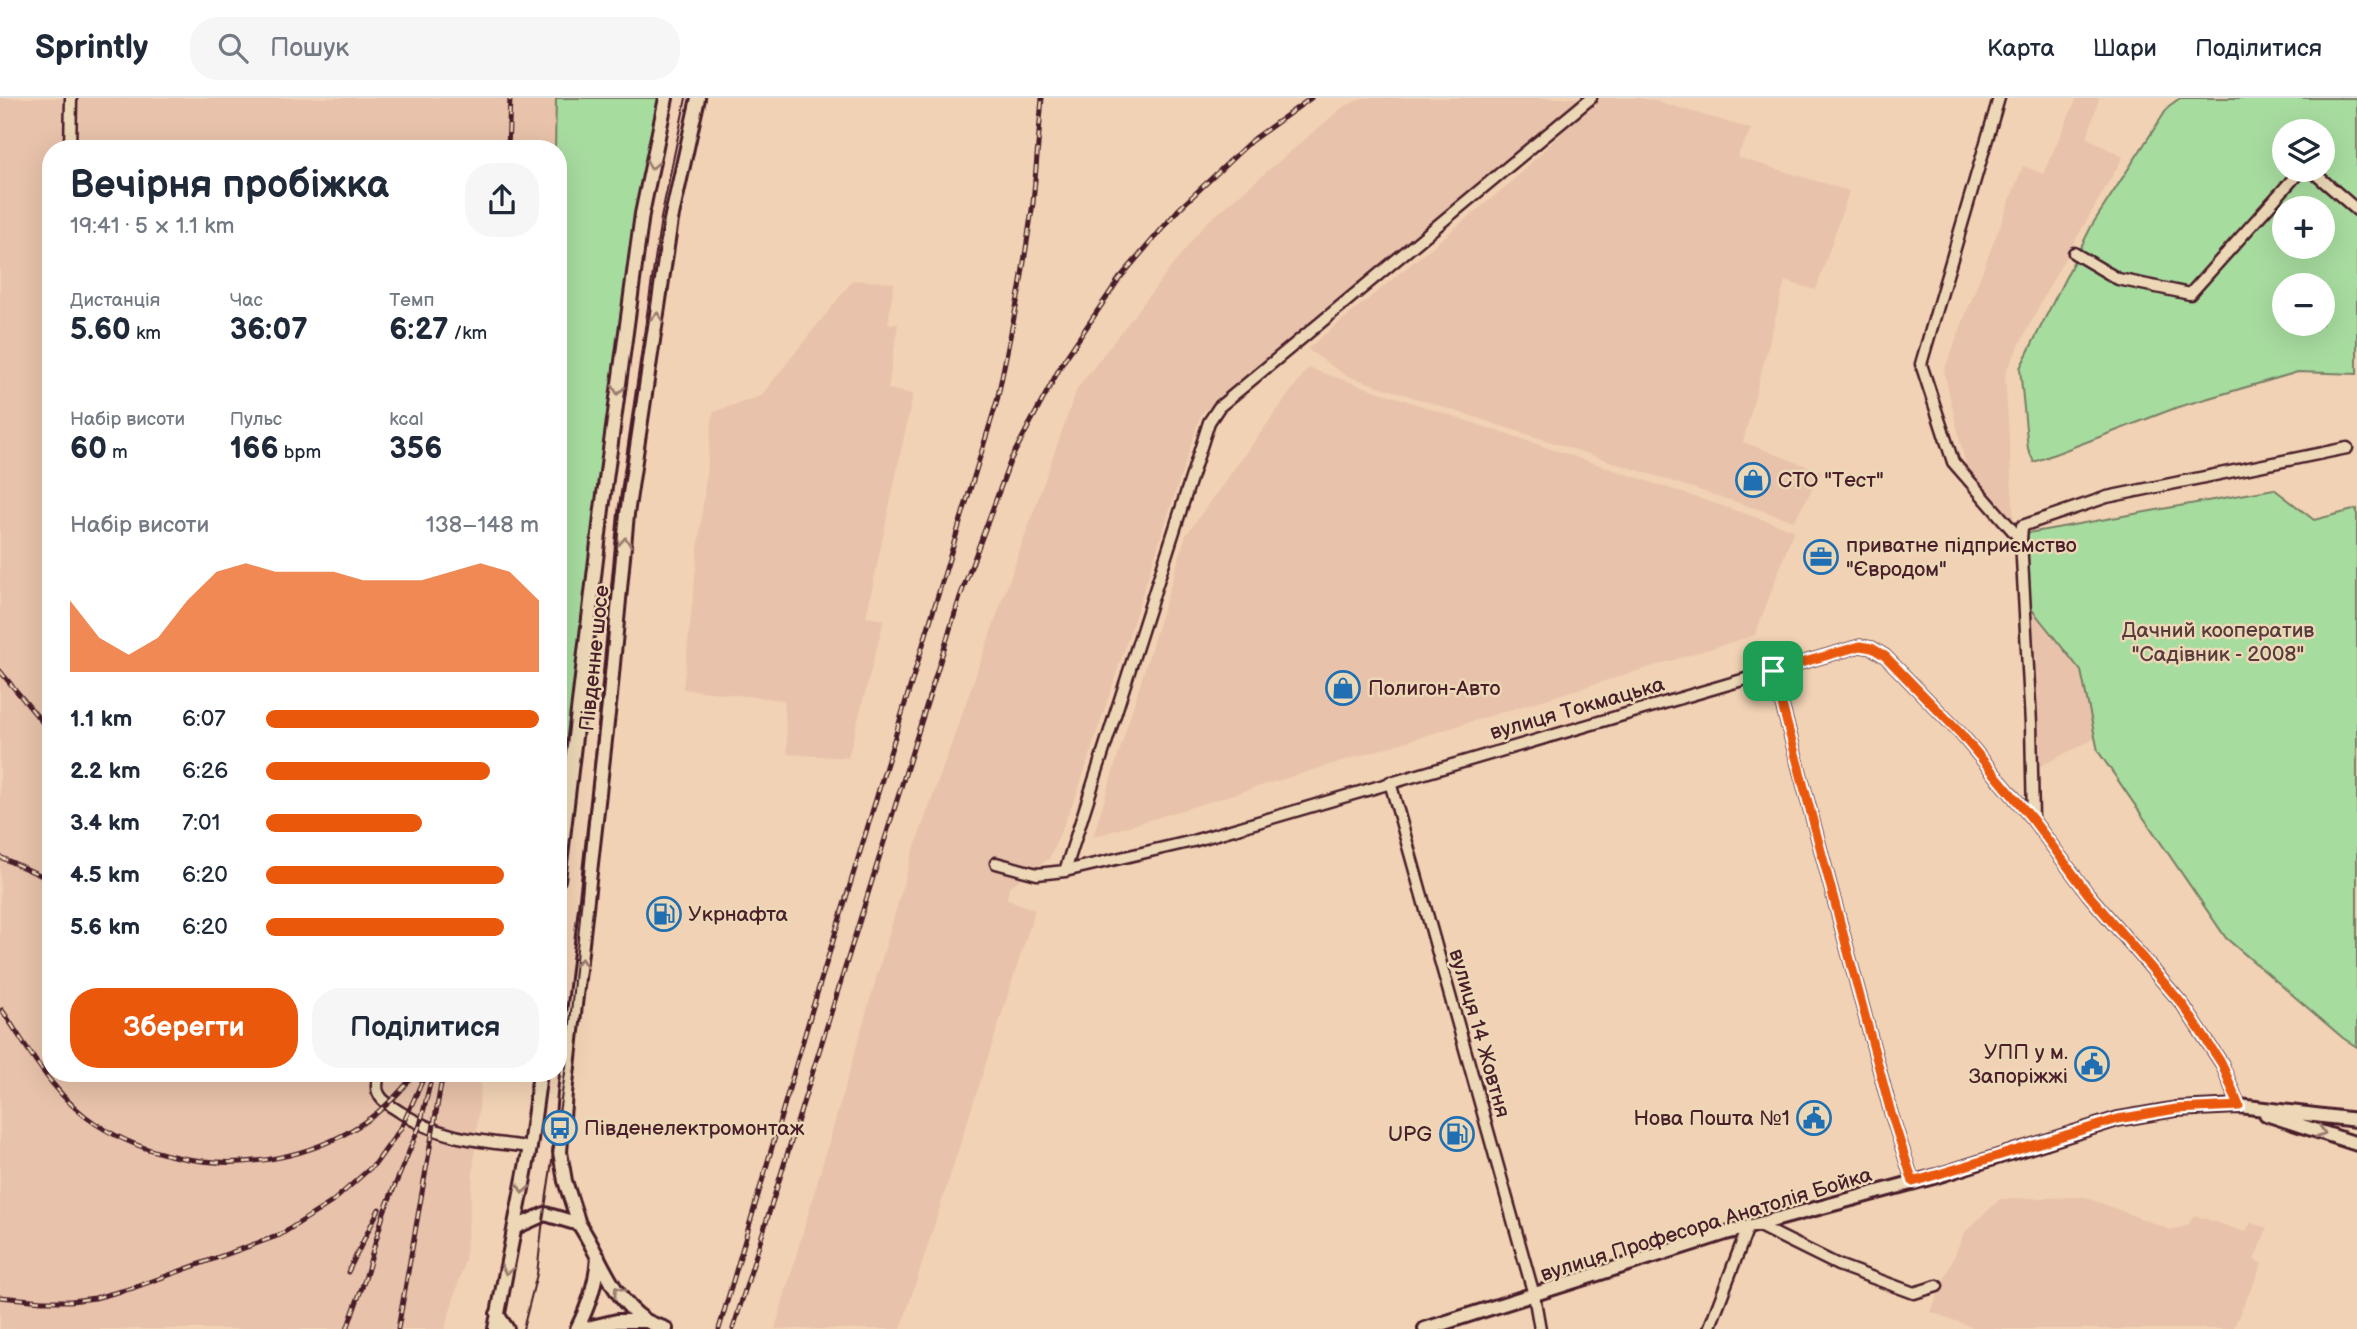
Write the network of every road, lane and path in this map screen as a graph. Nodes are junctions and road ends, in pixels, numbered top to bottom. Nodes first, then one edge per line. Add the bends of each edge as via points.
1 (71, 98) edge
2 (666, 98) edge
3 (698, 98) edge
4 (1591, 98) edge
5 (1999, 98) edge
6 (70, 140) edge
7 (2291, 182) edge
8 (2325, 182) edge
9 (2357, 210) edge
10 (2074, 253) dead end
11 (2347, 448) dead end
12 (2021, 540) junction
13 (1773, 671) junction
14 (1390, 782) junction
15 (567, 805) edge
16 (2033, 820) junction
17 (996, 863) dead end
18 (1065, 871) junction
19 (567, 1075) edge
20 (378, 1082) edge
21 (539, 1082) edge
22 (566, 1082) edge
23 (2239, 1106) junction
24 (2357, 1120) edge
25 (2357, 1144) edge
26 (530, 1147) junction
27 (1913, 1182) junction
28 (579, 1224) junction
29 (1752, 1226) junction
30 (516, 1227) junction
31 (598, 1255) junction
32 (1937, 1286) dead end
33 (1534, 1295) junction
34 (497, 1314) junction
35 (646, 1321) junction
36 (495, 1329) edge
37 (507, 1329) edge
38 (577, 1329) edge
39 (583, 1329) edge
40 (666, 1329) edge
41 (1425, 1329) edge
42 (1540, 1329) edge
43 (1709, 1329) edge

1 - 6 street
2 -> 15 main road, Південне шосе via 642,214
19 -> 3 main road, Південне шосе via 627,514 671,219
4 - 18 street via 1219,407 1209,422
5 - 12 street via 1921,364 1953,462
7 - 10 street via 2190,295 2118,279
8 - 9 street
11 - 12 street via 2107,496 2022,526
12 - 16 street
13 - 14 street, вулиця Токмацька
13 - 16 street, вулиця Токмацька via 1860,646 1872,648 1961,734
13 - 27 street
14 - 18 street, вулиця Токмацька via 1193,841
14 - 33 street, вулиця 14 Жовтня
16 - 23 street via 2088,894 2183,1005 2222,1064
17 - 18 street, вулиця Токмацька via 1038,874
20 - 26 street via 379,1094 388,1104 419,1125 461,1139
21 - 26 main road
28 -> 22 main road, Південне шосе via 560,1152
23 - 24 main road
23 -> 25 main road
23 - 27 main road, вулиця Професора Анатолія Бойка via 2176,1109 2118,1119
26 -> 30 main road
27 - 29 main road, вулиця Професора Анатолія Бойка
28 - 30 main road via 545,1214
28 - 31 main road, Південне шосе
29 - 32 street via 1914,1293
29 - 33 main road, вулиця Професора Анатолія Бойка
29 - 43 street
30 -> 34 main road
35 -> 31 main road, Південне шосе via 613,1286
31 - 38 main road via 591,1297
33 - 41 main road, вулиця Професора Анатолія Бойка
33 - 42 street, вулиця 14 Жовтня
34 - 36 main road
34 - 37 main road
35 - 39 main road via 617,1321
35 - 40 main road

